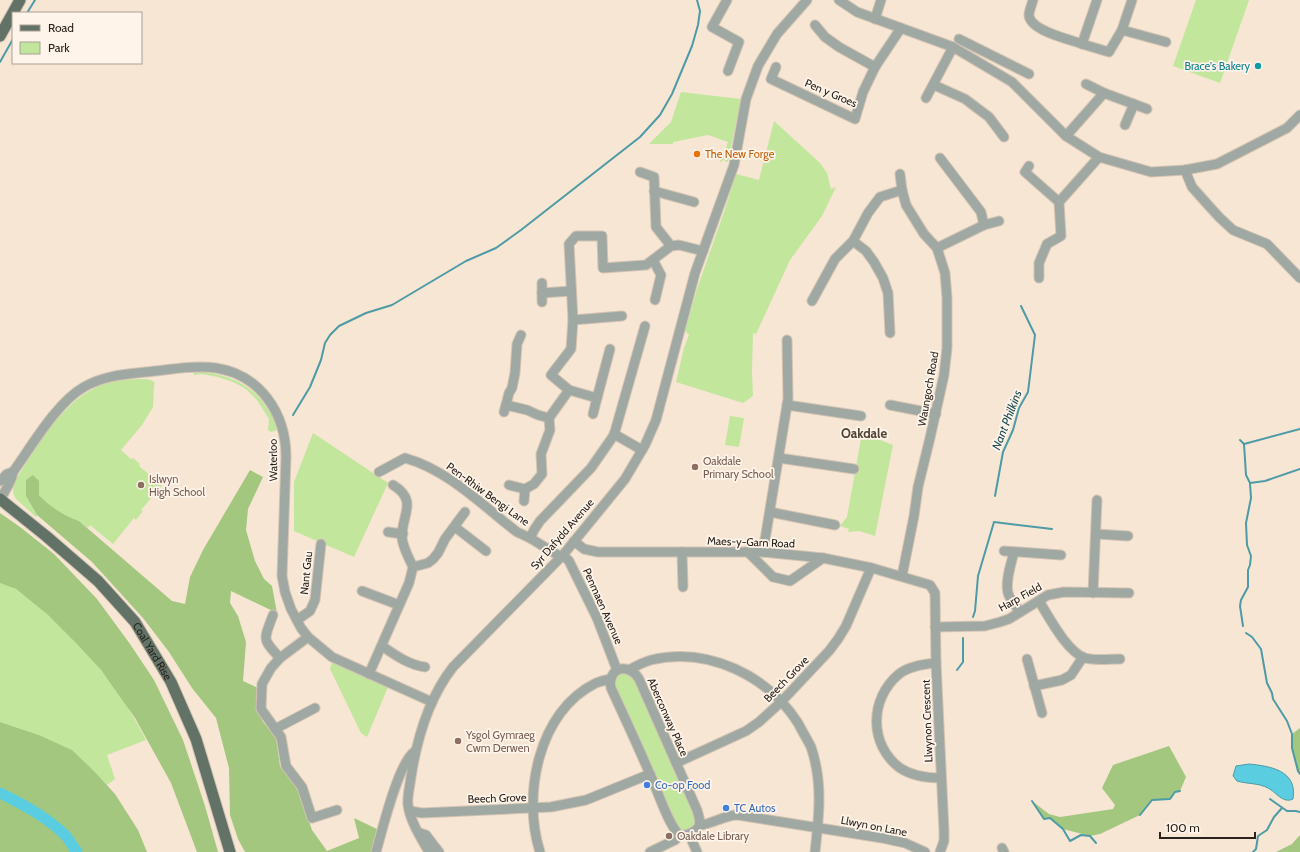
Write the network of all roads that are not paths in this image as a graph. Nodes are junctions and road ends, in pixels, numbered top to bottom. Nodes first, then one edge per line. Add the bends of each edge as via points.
1 (20, 0) edge
2 (727, 0) edge
3 (807, 0) edge
4 (839, 0) edge
5 (881, 0) edge
6 (1033, 0) edge
7 (1097, 0) edge
8 (1132, 0) edge
9 (13, 12) edge
10 (12, 14) edge
11 (874, 19) junction
12 (815, 24) dead end
13 (901, 28) junction
14 (1122, 30) junction
15 (0, 36) edge
16 (959, 39) dead end
17 (1166, 42) dead end
18 (970, 44) junction
19 (1082, 44) junction
20 (953, 48) junction
21 (966, 55) junction
22 (776, 67) dead end
23 (875, 67) junction
24 (1018, 68) junction
25 (728, 71) dead end
26 (1029, 74) dead end
27 (1012, 82) junction
28 (934, 84) junction
29 (1086, 84) dead end
30 (1104, 93) junction
31 (926, 98) dead end
32 (1134, 104) junction
33 (1147, 109) dead end
34 (1300, 115) edge
35 (1125, 125) dead end
36 (1066, 136) junction
37 (1004, 137) dead end
38 (1099, 157) junction
39 (940, 158) dead end
40 (1027, 169) dead end
41 (1185, 170) junction
42 (640, 172) dead end
43 (900, 174) dead end
44 (902, 190) junction
45 (654, 191) junction
46 (694, 202) dead end
47 (1059, 202) junction
48 (999, 221) dead end
49 (984, 225) junction
50 (853, 242) junction
51 (671, 246) junction
52 (937, 248) junction
53 (703, 251) junction
54 (653, 260) junction
55 (1039, 278) dead end
56 (1300, 278) edge
57 (542, 283) dead end
58 (571, 291) junction
59 (655, 300) dead end
60 (812, 301) dead end
61 (622, 316) dead end
62 (573, 320) junction
63 (645, 326) dead end
64 (890, 333) dead end
65 (521, 335) dead end
66 (787, 340) dead end
67 (610, 350) dead end
68 (569, 390) junction
69 (597, 398) junction
70 (787, 405) junction
71 (890, 405) dead end
72 (593, 414) dead end
73 (936, 414) junction
74 (861, 416) dead end
75 (548, 418) junction
76 (614, 434) junction
77 (642, 450) junction
78 (779, 458) junction
79 (854, 469) dead end
80 (13, 472) junction
81 (379, 472) dead end
82 (0, 481) edge
83 (393, 485) dead end
84 (509, 485) dead end
85 (525, 489) junction
86 (0, 499) edge
87 (1097, 500) dead end
88 (524, 501) dead end
89 (465, 512) dead end
90 (770, 512) junction
91 (835, 525) dead end
92 (455, 527) junction
93 (388, 532) dead end
94 (403, 534) junction
95 (1096, 534) junction
96 (1128, 536) dead end
97 (530, 538) junction
98 (574, 541) junction
99 (321, 544) dead end
100 (486, 551) dead end
101 (1004, 551) dead end
102 (682, 552) junction
103 (748, 552) junction
104 (763, 552) junction
105 (1014, 552) junction
106 (1061, 555) dead end
107 (562, 556) junction
108 (823, 558) junction
109 (413, 567) junction
110 (871, 568) junction
111 (902, 576) junction
112 (927, 583) joint
113 (683, 587) dead end
114 (362, 591) dead end
115 (1093, 592) junction
116 (1129, 593) dead end
117 (1039, 600) junction
118 (399, 605) junction
119 (1020, 612) junction
120 (273, 615) dead end
121 (297, 620) junction
122 (935, 627) junction
123 (308, 637) junction
124 (382, 646) junction
125 (1083, 657) junction
126 (280, 658) junction
127 (1027, 659) dead end
128 (1120, 659) dead end
129 (936, 663) junction
130 (425, 667) dead end
131 (617, 670) junction
132 (629, 670) junction
133 (369, 674) junction
134 (611, 679) junction
135 (1034, 686) junction
136 (432, 702) junction
137 (781, 702) junction
138 (315, 708) dead end
139 (1042, 713) dead end
140 (275, 729) junction
141 (416, 751) junction
142 (676, 763) junction
143 (650, 774) junction
144 (941, 778) junction
145 (393, 793) junction
146 (409, 807) junction
147 (533, 809) junction
148 (337, 810) dead end
149 (700, 825) junction
150 (818, 828) junction
151 (418, 832) junction
152 (684, 834) junction
153 (230, 852) edge
154 (376, 852) edge
155 (429, 852) edge
156 (439, 852) edge
157 (540, 852) edge
158 (650, 852) edge
159 (697, 852) edge
160 (815, 852) edge
161 (925, 852) edge
162 (940, 852) edge

1 - 9 main road
2 - 25 street via 712,27 739,42
3 - 53 street, Syr Dafydd Avenue via 777,34 758,66 746,99 734,165
4 - 11 street
5 - 11 street
6 - 19 street via 1029,15 1038,28
7 - 19 street
8 - 14 street
10 - 15 main road
11 - 13 street
12 - 23 street via 825,37 839,48
13 - 20 street
13 - 23 street, Pen y Groes
14 - 17 street
14 - 19 street via 1110,52
16 - 18 street
18 - 21 street
18 - 24 street
20 - 21 street
20 - 28 street
21 - 27 street
22 - 23 street, Pen y Groes via 768,80 859,120 863,92
24 - 26 street
24 - 27 street
27 - 36 street
28 - 31 street
28 - 37 street via 965,99 989,117
29 - 30 street
30 - 32 street
30 - 36 street
32 - 33 street
32 - 35 street
34 - 41 street via 1287,128 1217,164
36 - 38 street
38 - 41 street via 1151,172
38 - 47 street
39 - 49 street via 952,166 981,212
40 - 47 street
41 - 56 street via 1192,187 1220,218 1233,230 1267,244
42 - 45 street via 654,177
43 - 44 street, Waungoch Road
44 - 50 street via 880,197 868,213
44 - 52 street, Waungoch Road via 906,205 924,234
45 - 46 street
45 - 51 street via 656,227
47 - 55 street via 1061,236 1047,244 1039,263
48 - 49 street
49 - 52 street
50 - 60 street via 835,259
50 - 64 street via 866,252 883,278 888,292
51 - 53 street via 678,245
51 - 54 street
52 - 73 street, Waungoch Road via 945,272 948,319 944,375
53 - 77 street, Syr Dafydd Avenue via 656,420
54 - 58 street via 646,265 602,268 602,236 576,236 569,244
54 - 59 street via 661,275
57 - 58 street via 542,297
58 - 62 street
61 - 62 street
62 - 68 street via 571,349 551,376
63 - 76 street
65 - 75 street via 517,344 512,388 505,408 528,410
66 - 70 street
67 - 69 street
68 - 69 street
68 - 75 street
69 - 72 street
70 - 74 street
70 - 78 street
71 - 73 street
73 - 111 street, Waungoch Road via 918,486
75 - 85 street via 550,430 541,454 542,474 534,484
76 - 77 street
76 - 97 street via 592,468 540,521
77 - 98 street, Syr Dafydd Avenue via 625,479
78 - 79 street
78 - 90 street
80 - 82 street, Waterloo
80 - 86 street, Waterloo
80 - 121 street, Waterloo via 67,400 93,382 118,375 201,367 216,368 243,378 261,391 273,406 284,432 286,457 282,576 285,592
81 - 97 street, Pen-Rhiw Bengi Lane via 405,458 416,461 446,476 517,532
83 - 94 street via 401,490 407,502
84 - 85 street
85 - 88 street
86 - 153 main road, Coal Yard Rise via 98,581 135,622 171,682 196,739
87 - 95 street
89 - 92 street
90 - 91 street
90 - 104 street
92 - 100 street
92 - 109 street via 433,559
93 - 94 street
94 - 109 street via 404,546
95 - 96 street
95 - 115 street
97 - 107 street, Pen-Rhiw Bengi Lane
98 - 102 street, Maes-y-Garn Road via 584,549 598,552
98 - 107 street, Syr Dafydd Avenue
99 - 121 street, Nant Gau via 315,600 310,611
101 - 105 street
102 - 103 street, Maes-y-Garn Road
102 - 113 street
103 - 104 street, Maes-y-Garn Road
103 - 108 street via 773,577 790,581
104 - 108 street, Maes-y-Garn Road
105 - 106 street
105 - 119 street via 1008,592
107 - 131 street, Penmaen Avenue via 569,561 597,618
107 - 136 street, Syr Dafydd Avenue via 453,667
108 - 110 street, Maes-y-Garn Road
109 - 118 street
110 - 111 street, Maes-y-Garn Road
110 - 137 street, Beech Grove via 838,640
111 - 112 street, Maes-y-Garn Road
112 - 122 street, Llwynon Crescent via 935,593
114 - 118 street
115 - 116 street, Harp Field
115 - 117 street, Harp Field via 1055,593
117 - 119 street, Harp Field
117 - 125 street via 1062,637
118 - 124 street
119 - 122 street, Harp Field via 1009,619 985,626
120 - 126 street via 266,636 267,644
121 - 123 street, Waterloo
122 - 129 street, Llwynon Crescent
123 - 126 street
123 - 133 street, Waterloo via 332,657
124 - 130 street via 401,658
124 - 133 street
125 - 128 street
125 - 135 street via 1071,675 1062,680
126 - 140 street via 262,684 261,709
127 - 135 street
129 - 144 street, Llwynon Crescent
129 - 144 street, Llwynon Crescent via 924,664 899,674 883,696 876,722 883,749 901,769 926,778
131 - 132 street
131 - 134 street
132 - 137 street via 650,660 708,660 745,673
132 - 142 street, Aberconway Place via 639,679
133 - 136 street, Waterloo
134 - 143 street via 611,688
134 - 147 street via 591,686 574,699 566,706 553,726 537,766
135 - 139 street
136 - 141 street, Syr Dafydd Avenue via 420,732
137 - 142 street, Beech Grove via 760,722 746,731
137 - 150 street via 804,733 815,760 820,796
138 - 140 street
140 - 148 street via 281,737 286,766 302,788 312,818
141 - 145 street via 406,762
141 - 146 street, Syr Dafydd Avenue via 409,789
142 - 149 street, Aberconway Place via 697,810
143 - 147 street, Beech Grove via 586,800
143 - 152 street via 674,830
144 - 162 street, Llwynon Crescent via 944,841
145 - 146 street
145 - 154 street
146 - 147 street, Beech Grove via 422,813
146 - 151 street
147 - 157 street via 535,836
149 - 150 street, Llwyn on Lane via 738,815
149 - 152 street via 695,831
150 - 160 street
150 - 161 street, Llwyn on Lane via 893,840
151 - 155 street
151 - 156 street via 426,836
152 - 158 street
152 - 159 street

